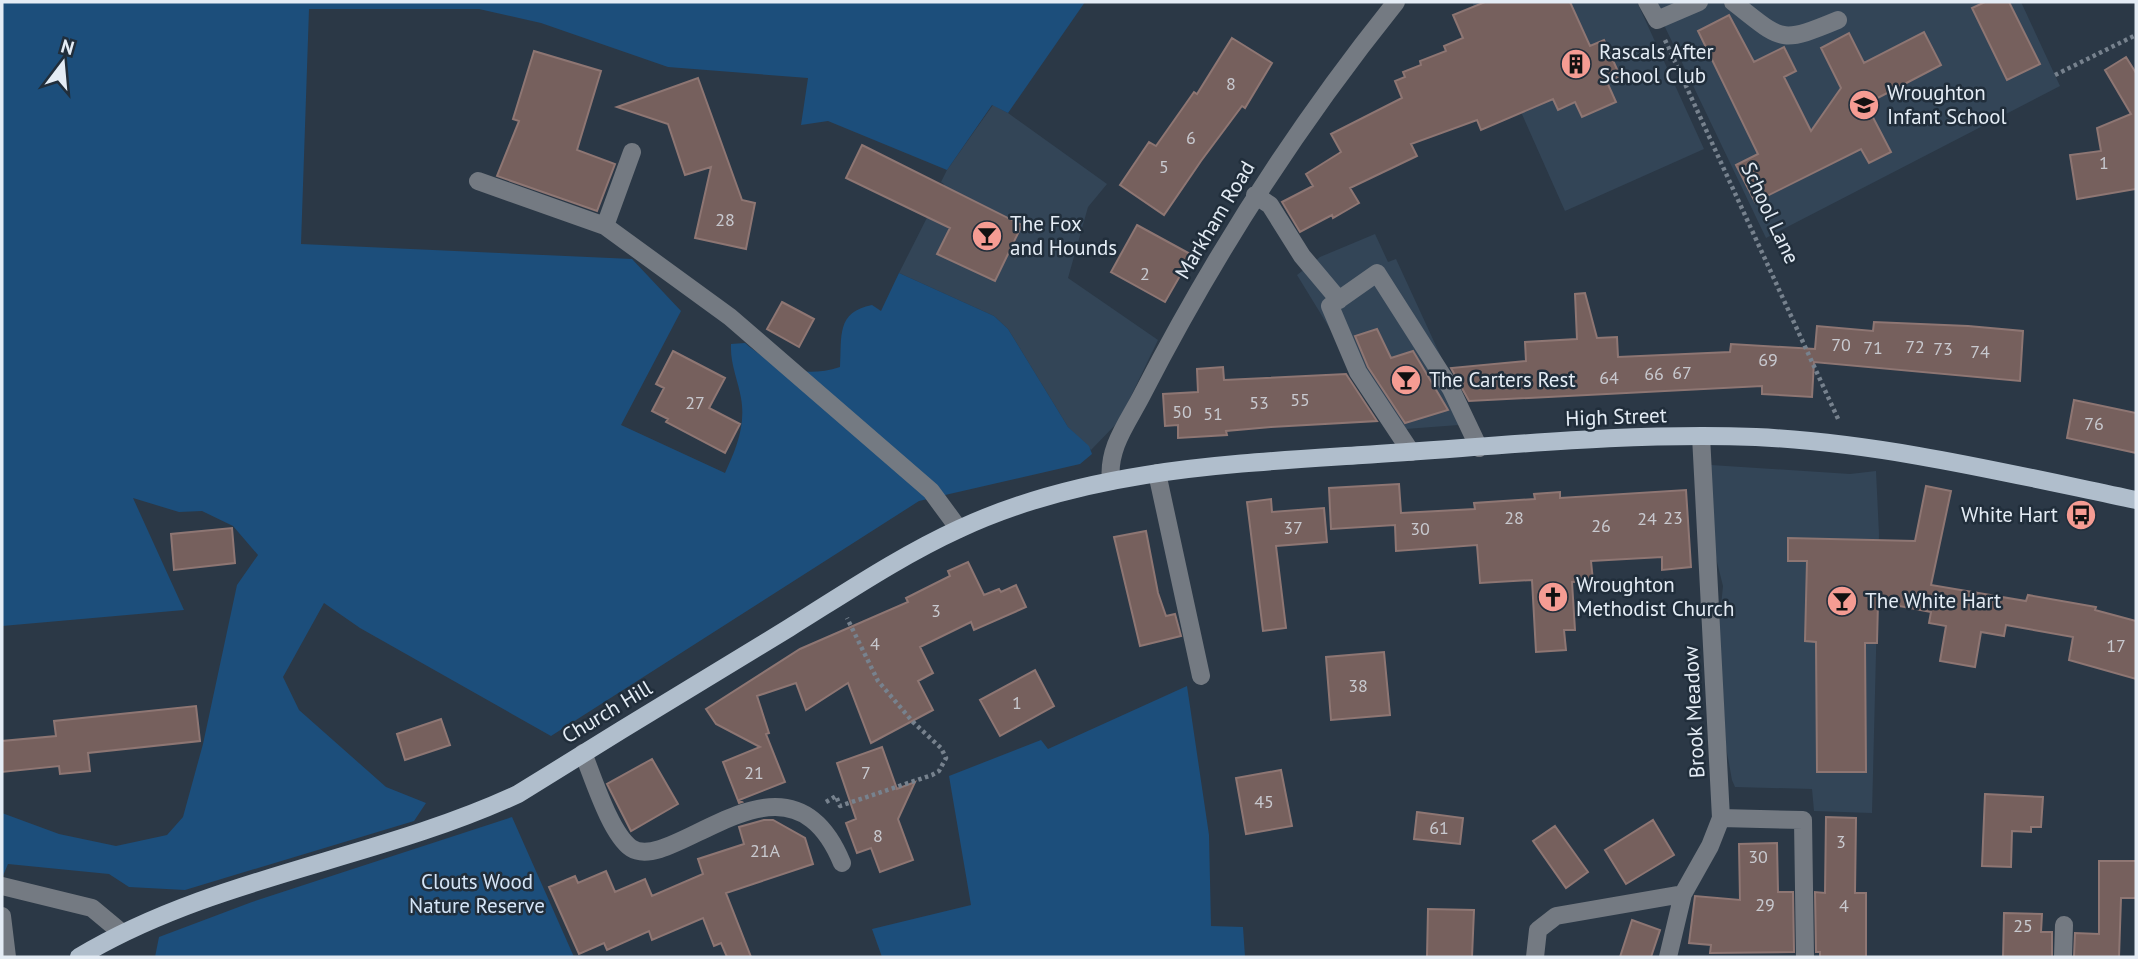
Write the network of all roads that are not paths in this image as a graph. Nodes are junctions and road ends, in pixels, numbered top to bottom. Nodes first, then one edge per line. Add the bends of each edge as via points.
1 (1396, 2) edge
2 (1647, 2) edge
3 (1699, 2) edge
4 (1733, 2) edge
5 (1838, 20) dead end
6 (632, 152) dead end
7 (478, 181) dead end
8 (1255, 195) junction
9 (605, 226) junction
10 (1339, 300) junction
11 (1701, 436) junction
12 (1479, 448) junction
13 (1411, 452) junction
14 (1157, 473) junction
15 (1102, 482) junction
16 (2136, 500) edge
17 (959, 528) junction
18 (1201, 676) dead end
19 (583, 753) junction
20 (1721, 818) junction
21 (842, 863) dead end
22 (2, 886) edge
23 (1683, 894) junction
24 (2, 916) edge
25 (2064, 925) dead end
26 (122, 933) junction
27 (7, 957) edge
28 (79, 957) edge
29 (1535, 957) edge
30 (1668, 957) edge
31 (1804, 957) edge
32 (2063, 957) edge

1 - 8 street, Markham Road via 1342,69
2 - 3 street via 1657,20
4 - 5 street via 1769,31 1786,38
6 - 9 street
7 - 9 street
8 - 10 street via 1270,205 1302,256
8 - 15 street, Markham Road via 1163,351
9 - 17 street via 730,317 931,491
10 - 12 street via 1377,273 1451,390
10 - 13 street via 1330,306 1358,372
11 - 12 main road, High Street
11 - 16 main road, High Street via 1847,445
11 - 20 street, Brook Meadow
12 - 13 main road, High Street
13 - 14 main road, High Street
14 - 15 main road, High Street
14 - 18 street
15 - 17 main road, Church Hill
17 - 19 main road, Church Hill
19 - 21 street via 621,839 633,849 648,852 708,825 769,807 784,808 812,820 828,835
19 - 26 main road, Church Hill via 518,794 467,817 243,887
20 - 23 street
20 - 31 street via 1803,820
22 - 26 street via 92,908
23 - 29 street via 1556,916 1538,930
23 - 30 street
24 - 27 street
25 - 32 street
26 - 28 main road, Church Hill

